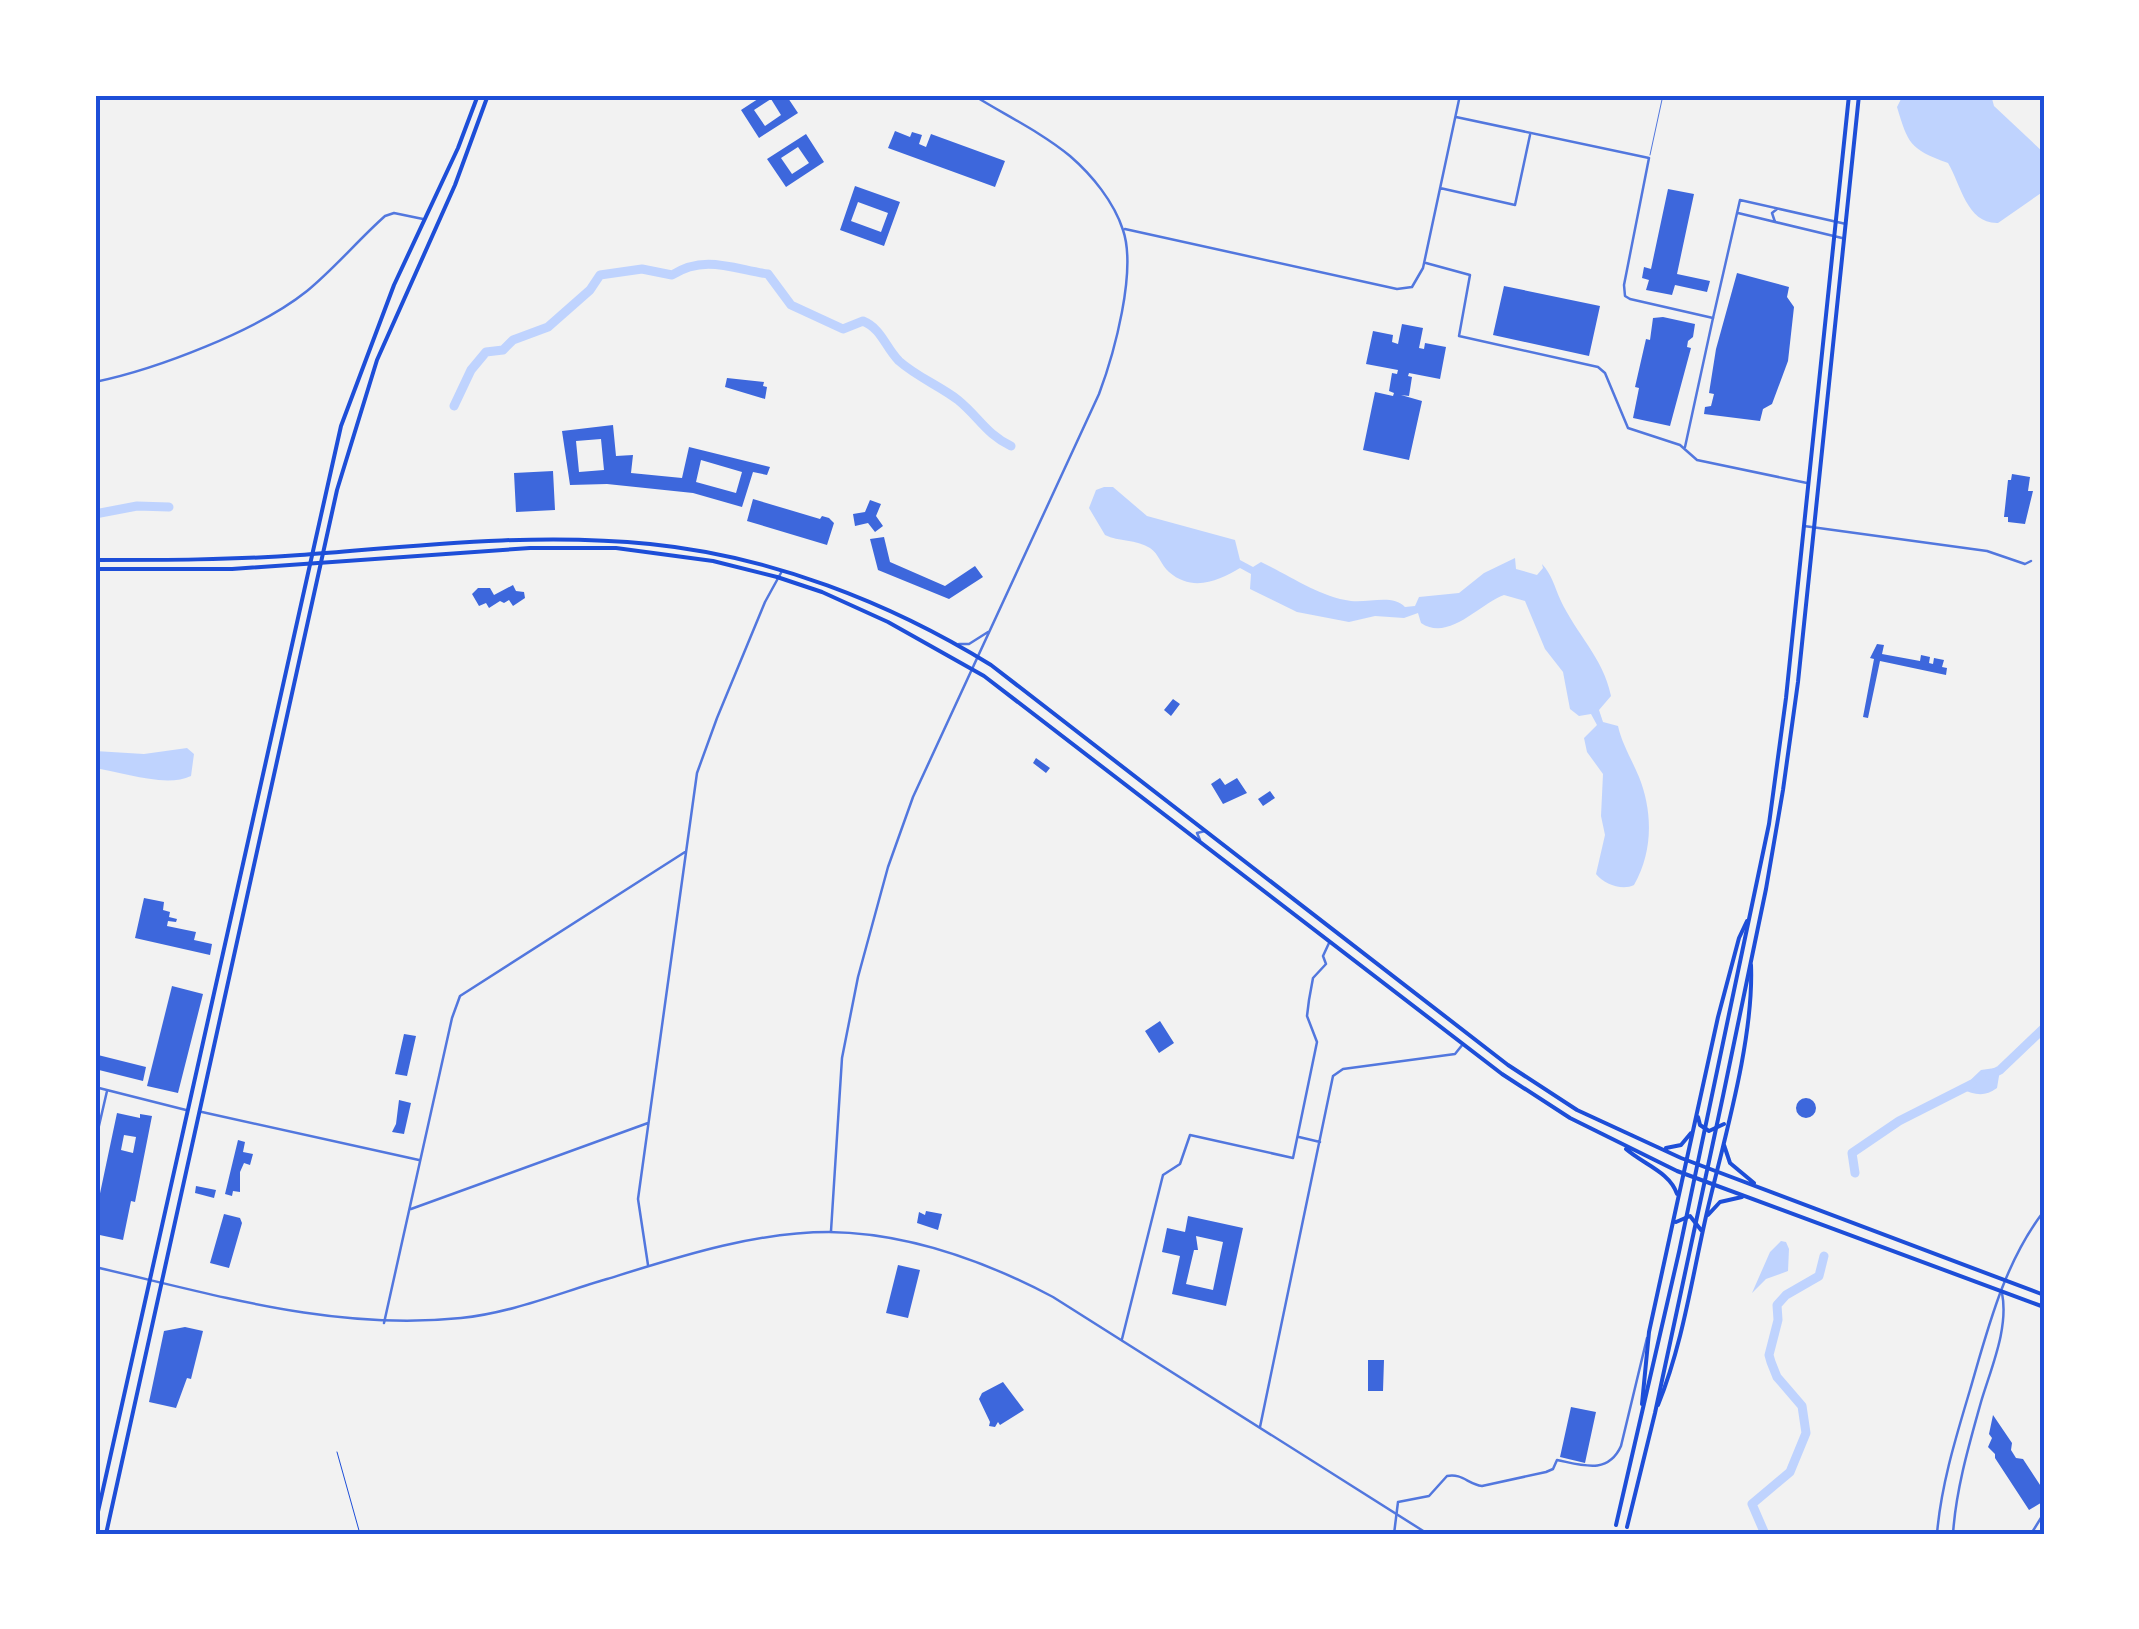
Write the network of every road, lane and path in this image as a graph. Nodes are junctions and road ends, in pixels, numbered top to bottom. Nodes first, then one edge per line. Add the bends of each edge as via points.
1 (478, 95) edge
2 (488, 95) edge
3 (973, 95) edge
4 (1460, 95) edge
5 (1663, 95) edge
6 (1849, 95) edge
7 (1859, 95) edge
8 (1456, 117) junction
9 (1531, 134) junction
10 (1649, 158) junction
11 (1440, 188) junction
12 (1778, 208) junction
13 (1737, 213) junction
14 (425, 220) junction
15 (1775, 222) junction
16 (1837, 222) junction
17 (1846, 224) junction
18 (1123, 229) junction
19 (1835, 236) junction
20 (1844, 239) junction
21 (1424, 263) junction
22 (1713, 318) junction
23 (95, 382) edge
24 (1685, 449) junction
25 (1807, 483) junction
26 (1802, 526) junction
27 (1813, 528) junction
28 (324, 552) junction
29 (311, 554) junction
30 (95, 560) edge
31 (2031, 561) dead end
32 (322, 564) junction
33 (309, 565) junction
34 (95, 569) edge
35 (783, 571) junction
36 (777, 577) junction
37 (989, 632) junction
38 (951, 642) junction
39 (977, 656) junction
40 (972, 668) junction
41 (1206, 831) junction
42 (1200, 840) junction
43 (686, 852) junction
44 (232, 908) junction
45 (244, 911) junction
46 (1310, 912) junction
47 (1751, 914) junction
48 (1303, 920) junction
49 (1330, 941) junction
50 (1751, 960) junction
51 (1463, 1044) junction
52 (95, 1087) edge
53 (107, 1090) junction
54 (188, 1110) junction
55 (198, 1112) junction
56 (1697, 1113) junction
57 (1727, 1120) junction
58 (648, 1123) junction
59 (1694, 1124) junction
60 (1297, 1137) junction
61 (1723, 1140) junction
62 (1320, 1142) junction
63 (95, 1143) edge
64 (1622, 1146) junction
65 (1662, 1149) junction
66 (420, 1160) junction
67 (1687, 1160) junction
68 (1716, 1171) junction
69 (1684, 1174) junction
70 (1713, 1184) junction
71 (1762, 1188) junction
72 (1748, 1196) junction
73 (1678, 1199) junction
74 (410, 1209) junction
75 (2044, 1211) edge
76 (1705, 1219) junction
77 (1672, 1225) junction
78 (831, 1232) junction
79 (1703, 1234) junction
80 (95, 1267) edge
81 (648, 1267) junction
82 (150, 1279) junction
83 (2006, 1281) junction
84 (160, 1282) junction
85 (2002, 1292) junction
86 (2044, 1295) edge
87 (2044, 1307) edge
88 (384, 1323) junction
89 (1649, 1332) junction
90 (1121, 1341) junction
91 (1642, 1404) junction
92 (1655, 1412) junction
93 (1260, 1428) junction
94 (338, 1452) dead end
95 (2044, 1513) edge
96 (1396, 1514) junction
97 (1616, 1524) dead end
98 (95, 1525) edge
99 (1627, 1528) dead end
100 (106, 1534) edge
101 (360, 1534) edge
102 (1394, 1534) edge
103 (1428, 1534) edge
104 (1936, 1534) edge
105 (1952, 1534) edge
106 (2031, 1534) edge

1 - 14 main road
2 - 28 main road via 377,360
3 - 18 street via 1072,158 1102,191
4 - 8 street
5 - 10 lane
6 - 16 main road
7 - 17 main road
8 - 9 street
8 - 11 street
9 - 10 street
9 - 11 street via 1515,204
10 - 22 street via 1626,296
11 - 21 street
12 - 13 street via 1740,200
12 - 15 street
12 - 16 street
13 - 15 street
13 - 22 street
14 - 23 street via 385,216 276,311 140,370
14 - 29 main road via 366,355
15 - 19 street
16 - 17 street
16 - 19 main road
17 - 20 main road
18 - 21 street via 1404,290 1416,284
18 - 37 street via 1123,298 1102,384
19 - 20 street
19 - 25 main road
20 - 27 main road
21 - 24 street via 1470,276 1459,336 1598,367 1628,428
22 - 24 street
24 - 25 street via 1697,460
25 - 26 main road
26 - 27 street
26 - 47 main road via 1786,698
27 - 31 street
27 - 50 main road via 1783,790
28 - 29 main road
28 - 32 main road
28 - 35 main road via 584,540 678,548
29 - 30 main road
29 - 33 main road
32 - 33 main road
32 - 36 main road via 616,548
32 - 45 main road
33 - 34 main road
33 - 44 main road
35 - 36 street
35 - 38 main road
36 - 40 main road via 855,606
36 - 43 street via 698,772
37 - 38 street via 969,644
37 - 39 street
38 - 39 main road
39 - 40 street
39 - 41 main road
40 - 42 main road
40 - 78 street via 898,837 858,977 840,1080
41 - 42 street via 1198,833
41 - 46 main road
42 - 48 main road
43 - 58 street
43 - 66 street via 460,996
44 - 45 street via 240,904
44 - 54 main road
45 - 55 main road
46 - 48 street via 1311,919
46 - 65 main road via 1536,1084
47 - 56 main road via 1739,938
47 - 91 main road
48 - 49 main road
49 - 51 main road
49 - 60 street via 1309,1000 1317,1042
50 - 57 main road via 1752,993
50 - 92 main road
51 - 62 street via 1455,1054 1338,1072 1330,1082
51 - 64 main road via 1542,1102
52 - 53 street
53 - 54 street
53 - 63 street
54 - 82 main road
55 - 66 street
55 - 84 main road
56 - 57 main road via 1708,1131
56 - 59 main road
57 - 61 main road
58 - 74 street
58 - 81 street via 637,1210
59 - 65 main road via 1684,1142
59 - 67 main road
60 - 62 street
60 - 90 street via 1293,1158 1190,1135 1180,1164 1162,1175
61 - 68 main road
61 - 71 main road via 1733,1168
62 - 93 street
64 - 69 main road
64 - 73 main road via 1666,1176
65 - 67 main road
66 - 74 street
67 - 68 main road
67 - 69 main road
68 - 70 main road
68 - 71 main road
69 - 70 main road
69 - 73 main road
70 - 72 main road
70 - 76 main road
71 - 83 main road
72 - 76 main road via 1720,1202
72 - 85 main road
73 - 77 main road
74 - 88 street
75 - 83 street
76 - 79 main road
77 - 79 main road via 1690,1216
77 - 89 main road
78 - 81 street via 756,1240
78 - 90 street via 990,1266
79 - 92 main road via 1679,1343
80 - 82 street
81 - 88 street via 486,1314
82 - 84 street
82 - 98 main road
83 - 85 street
83 - 86 main road
84 - 88 street
84 - 100 main road
85 - 87 main road
85 - 104 street via 1952,1451
85 - 105 street via 1996,1350
89 - 91 main road
89 - 96 street via 1614,1459 1595,1468 1557,1460 1546,1472 1482,1486 1447,1476 1429,1496 1398,1502
90 - 93 street
91 - 97 main road
92 - 99 main road
93 - 96 street
94 - 101 path
95 - 106 street
96 - 102 street
96 - 103 street

